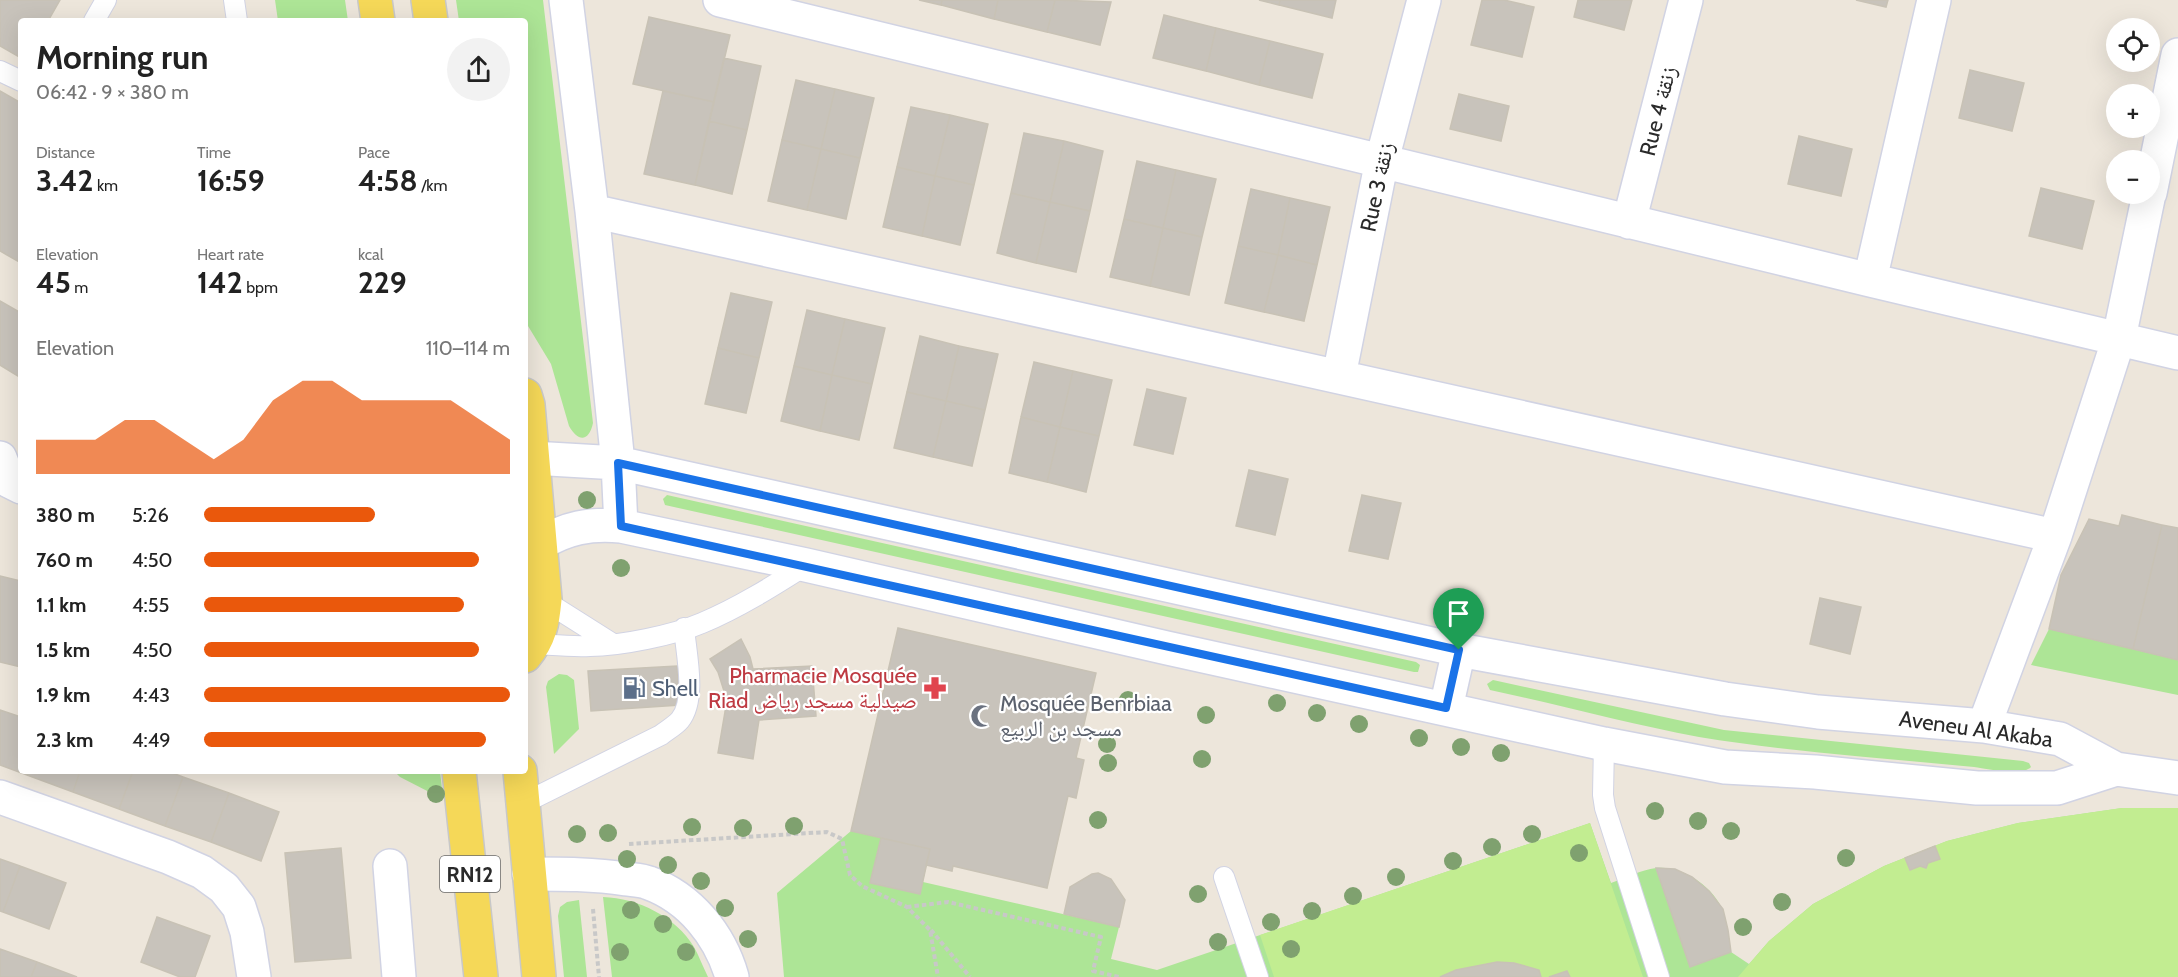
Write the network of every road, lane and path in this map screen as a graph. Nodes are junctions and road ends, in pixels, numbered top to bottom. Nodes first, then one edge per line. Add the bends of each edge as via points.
1 (106, 0) edge
2 (234, 0) edge
3 (375, 0) edge
4 (428, 0) edge
5 (566, 0) edge
6 (720, 0) edge
7 (1424, 0) edge
8 (1686, 0) edge
9 (1934, 0) edge
10 (96, 18) edge
11 (237, 18) edge
12 (378, 18) edge
13 (431, 18) edge
14 (2178, 55) edge
15 (1, 71) edge
16 (18, 80) edge
17 (2158, 150) edge
18 (1382, 160) junction
19 (2147, 204) edge
20 (592, 211) junction
21 (1629, 222) junction
22 (1870, 280) junction
23 (2119, 338) junction
24 (2178, 353) edge
25 (1339, 376) junction
26 (528, 405) edge
27 (532, 458) junction
28 (618, 463) junction
29 (621, 526) junction
30 (2055, 536) junction
31 (540, 544) junction
32 (806, 566) junction
33 (545, 601) junction
34 (684, 628) junction
35 (613, 644) junction
36 (530, 650) edge
37 (1459, 650) junction
38 (1446, 708) junction
39 (1984, 726) junction
40 (1604, 744) junction
41 (2116, 769) junction
42 (459, 774) edge
43 (520, 774) edge
44 (2178, 778) edge
45 (0, 797) edge
46 (522, 804) junction
47 (627, 844) dead end
48 (390, 866) dead end
49 (529, 874) junction
50 (589, 875) junction
51 (1224, 877) dead end
52 (907, 907) junction
53 (930, 930) junction
54 (255, 977) edge
55 (399, 977) edge
56 (481, 977) edge
57 (539, 977) edge
58 (599, 977) edge
59 (732, 977) edge
60 (938, 977) edge
61 (970, 977) edge
62 (1119, 977) edge
63 (1258, 977) edge
64 (1659, 977) edge

1 - 10 lane
2 - 11 lane
3 - 12 main road
4 - 13 main road
5 - 20 street
6 - 18 street
7 - 18 street, Rue 3 زنقة
8 - 21 street, Rue 4 زنقة
9 - 22 street
14 - 17 street
15 - 16 lane
18 - 21 street
18 - 25 street, Rue 3 زنقة
19 - 23 street
20 - 25 street
20 - 28 street
21 - 22 street
22 - 23 street
23 - 24 street
23 - 30 street
25 - 30 street
26 - 27 main road
27 - 28 street, Aveneu Al Akaba
27 - 31 main road
28 - 29 street
28 - 37 street, Aveneu Al Akaba
29 - 31 street via 586,525
29 - 32 street
30 - 39 street
31 - 33 main road
32 - 34 lane via 701,624
32 - 38 street
33 - 35 lane
33 - 36 main road via 544,621
34 - 35 lane
34 - 46 lane via 690,684 680,720 661,735
35 - 36 lane
37 - 38 street
37 - 39 street, Aveneu Al Akaba via 1725,699 1818,712
38 - 40 street
39 - 41 street, Aveneu Al Akaba via 2060,739
40 - 41 street via 1725,767 1977,788 2057,788
40 - 64 lane via 1605,808
41 - 44 street
42 - 56 main road, RN12
43 - 46 main road, RN12
45 - 54 street via 202,872 224,888 239,908
46 - 49 main road, RN12
47 - 52 path via 827,832 842,839 850,875 862,886
48 - 55 street
49 - 50 street
49 - 57 main road, RN12
50 - 58 path
50 - 59 street via 648,882 680,899 706,924 729,964
51 - 63 lane
52 - 53 path
52 - 62 path via 948,902 1101,938 1094,971
53 - 60 path
53 - 61 path

